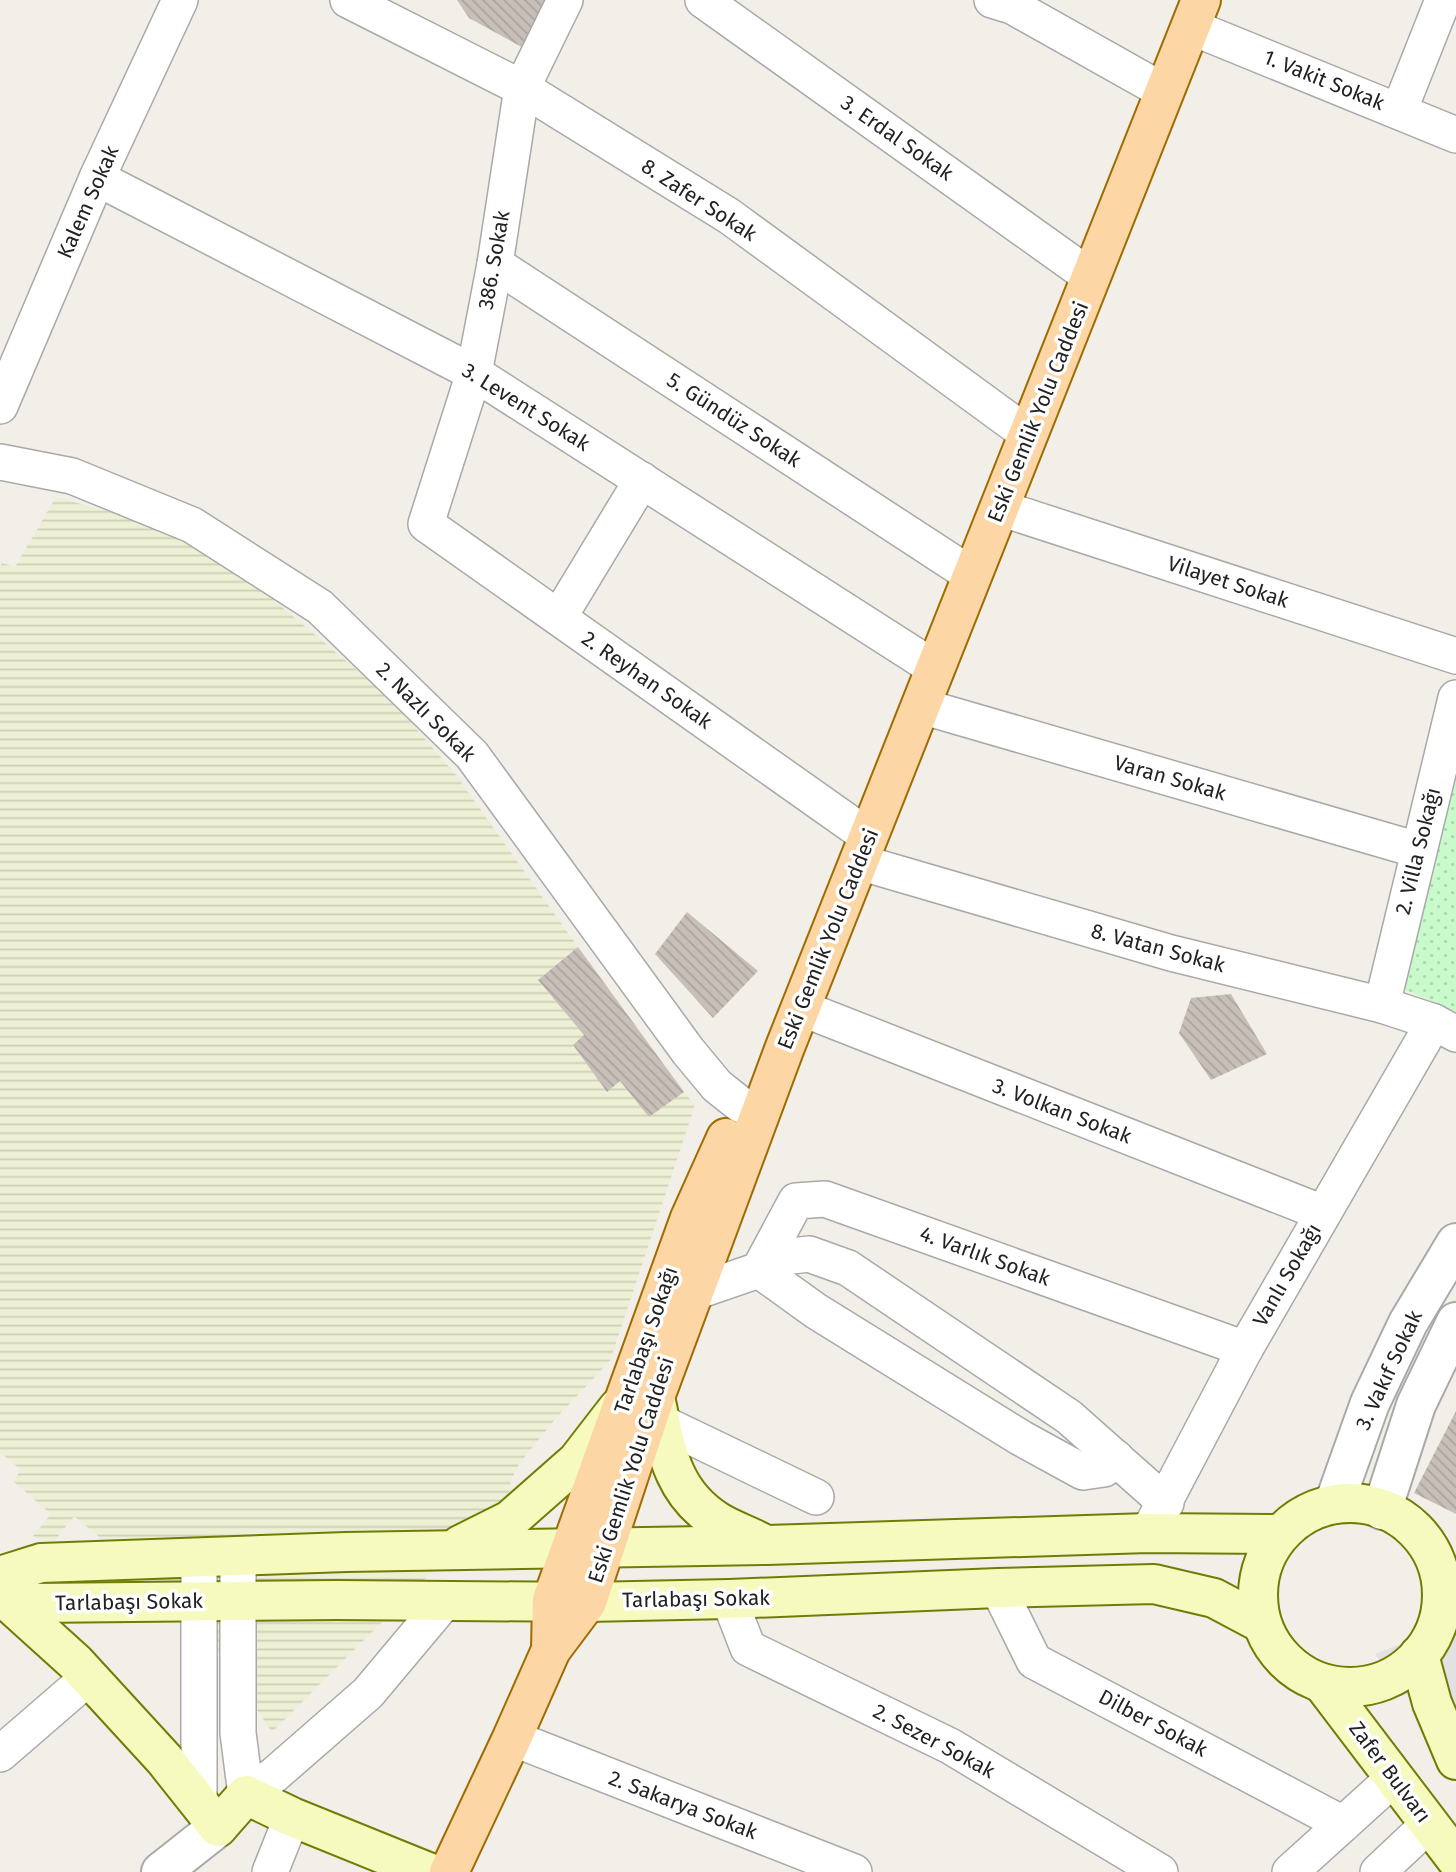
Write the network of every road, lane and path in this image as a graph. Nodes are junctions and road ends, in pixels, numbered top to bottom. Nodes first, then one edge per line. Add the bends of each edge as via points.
1 (180, 0) edge
2 (348, 0) edge
3 (565, 0) edge
4 (703, 0) edge
5 (992, 0) edge
6 (1443, 0) edge
7 (1196, 13) edge
8 (522, 88) junction
9 (1165, 92) junction
10 (1399, 111) junction
11 (1456, 135) edge
12 (97, 178) junction
13 (495, 264) junction
14 (1091, 277) junction
15 (474, 373) junction
16 (0, 406) edge
17 (1029, 435) junction
18 (0, 462) edge
19 (642, 480) junction
20 (1000, 508) junction
21 (426, 524) joint
22 (972, 576) junction
23 (559, 617) junction
24 (1456, 656) edge
25 (936, 669) junction
26 (1456, 698) edge
27 (921, 706) junction
28 (864, 850) junction
29 (1418, 850) junction
30 (1382, 1004) junction
31 (801, 1008) junction
32 (1445, 1028) edge
33 (785, 1047) junction
34 (741, 1105) junction
35 (1323, 1213) junction
36 (1456, 1243) edge
37 (759, 1270) junction
38 (692, 1293) junction
39 (1456, 1322) edge
40 (1245, 1349) junction
41 (647, 1406) junction
42 (1116, 1458) junction
43 (816, 1497) dead end
44 (1334, 1504) junction
45 (1382, 1510) junction
46 (1157, 1518) junction
47 (1280, 1534) junction
48 (767, 1545) junction
49 (590, 1547) junction
50 (451, 1550) junction
51 (238, 1556) junction
52 (199, 1558) junction
53 (0, 1576) edge
54 (0, 1587) edge
55 (998, 1588) junction
56 (0, 1594) edge
57 (729, 1599) junction
58 (446, 1600) junction
59 (239, 1601) junction
60 (570, 1601) junction
61 (199, 1602) junction
62 (1261, 1622) junction
63 (1419, 1655) junction
64 (89, 1677) junction
65 (1324, 1684) junction
66 (512, 1738) junction
67 (0, 1755) edge
68 (1456, 1760) edge
69 (1395, 1777) junction
70 (246, 1795) junction
71 (208, 1816) junction
72 (292, 1817) junction
73 (1343, 1824) junction
74 (1429, 1824) junction
75 (1456, 1859) edge
76 (161, 1872) edge
77 (270, 1872) edge
78 (428, 1872) edge
79 (449, 1872) edge
80 (854, 1872) edge
81 (1160, 1872) edge
82 (1290, 1872) edge
83 (1378, 1872) edge

1 - 12 street, Kalem Sokak
2 - 8 street, 8. Zafer Sokak
3 - 8 street, 386. Sokak
4 - 14 street, 3. Erdal Sokak
5 - 9 street via 1012,6
6 - 10 street
7 - 9 main road, Eski Gemlik Yolu Caddesi
7 - 10 street, 1. Vakit Sokak
8 - 13 street, 386. Sokak
8 - 17 street, 8. Zafer Sokak via 729,216
9 - 14 main road, Eski Gemlik Yolu Caddesi
10 - 11 street, 1. Vakit Sokak
12 - 15 street, 3. Levent Sokak
12 - 16 street, Kalem Sokak
13 - 15 street, 386. Sokak
13 - 22 street, 5. Gündüz Sokak
14 - 17 main road, Eski Gemlik Yolu Caddesi
15 - 19 street, 3. Levent Sokak
15 - 21 street, 386. Sokak
17 - 20 main road, Eski Gemlik Yolu Caddesi
18 - 34 street, 2. Nazlı Sokak via 72,476 192,525 320,607 472,755 688,1051 717,1086
19 - 23 street
19 - 25 street, 3. Levent Sokak
20 - 22 main road, Eski Gemlik Yolu Caddesi
20 - 24 street, Vilayet Sokak
21 - 23 street, 2. Reyhan Sokak
22 - 25 main road, Eski Gemlik Yolu Caddesi
23 - 28 street, 2. Reyhan Sokak
25 - 27 main road, Eski Gemlik Yolu Caddesi
26 - 29 street, 2. Villa Sokağı
27 - 28 main road, Eski Gemlik Yolu Caddesi
27 - 29 street, Varan Sokak
28 - 30 street, 8. Vatan Sokak via 1171,953
28 - 31 main road, Eski Gemlik Yolu Caddesi
29 - 30 street, 2. Villa Sokağı
30 - 32 street, 8. Vatan Sokak
31 - 33 main road, Eski Gemlik Yolu Caddesi
31 - 35 street, 3. Volkan Sokak
32 - 35 street, Vanlı Sokağı
33 - 34 main road, Tarlabaşı Sokağı
33 - 38 main road, Eski Gemlik Yolu Caddesi
34 - 41 main road, Tarlabaşı Sokağı via 690,1217
35 - 40 street, Vanlı Sokağı
36 - 44 street, 3. Vakıf Sokak via 1408,1324 1370,1403
37 - 38 street
37 - 40 street, 4. Varlık Sokak via 796,1201 825,1199
37 - 42 street via 816,1311 1083,1472 1104,1469
37 - 42 street via 783,1257 809,1254 848,1268 1069,1417
38 - 41 main road, Eski Gemlik Yolu Caddesi
39 - 45 street, 3. Vakıf Sokak via 1416,1405
40 - 46 street, Vanlı Sokağı
41 - 43 street
41 - 48 main road via 682,1489 716,1520
41 - 49 main road, Eski Gemlik Yolu Caddesi
41 - 50 main road via 510,1520
42 - 46 street
44 - 45 main road via 1365,1504
44 - 47 main road via 1304,1514
45 - 63 main road via 1395,1514 1420,1534 1436,1559 1443,1588 1440,1617
46 - 47 main road
46 - 48 main road
47 - 62 main road via 1263,1561 1257,1591
48 - 49 main road
49 - 50 main road
49 - 60 main road, Eski Gemlik Yolu Caddesi
50 - 51 main road
51 - 52 main road
51 - 59 street
52 - 53 main road via 41,1563
52 - 61 street
54 - 61 main road, Tarlabaşı Sokak via 34,1603
55 - 57 main road, Tarlabaşı Sokak
55 - 62 main road, Tarlabaşı Sokak via 1154,1584 1214,1598
55 - 73 street, Dilber Sokak via 1034,1661
56 - 64 main road
57 - 60 main road, Tarlabaşı Sokak
57 - 81 street, 2. Sezer Sokak via 748,1648 950,1746
58 - 59 main road, Tarlabaşı Sokak
58 - 60 main road, Tarlabaşı Sokak
58 - 70 street via 368,1693
59 - 61 main road, Tarlabaşı Sokak
59 - 70 street via 238,1733
60 - 66 main road, Eski Gemlik Yolu Caddesi
61 - 71 street
62 - 65 main road via 1275,1650 1297,1671
63 - 65 main road via 1382,1682 1353,1688
63 - 68 main road via 1432,1703
64 - 67 street
64 - 71 main road via 164,1759
65 - 69 main road, Zafer Bulvarı
66 - 79 main road, Eski Gemlik Yolu Caddesi
66 - 80 street, 2. Sakarya Sokak
69 - 73 street
69 - 74 main road, Zafer Bulvarı
70 - 71 main road
70 - 72 main road
71 - 76 street
72 - 77 street
72 - 78 main road
73 - 82 street
74 - 75 main road, Zafer Bulvarı
74 - 83 street

